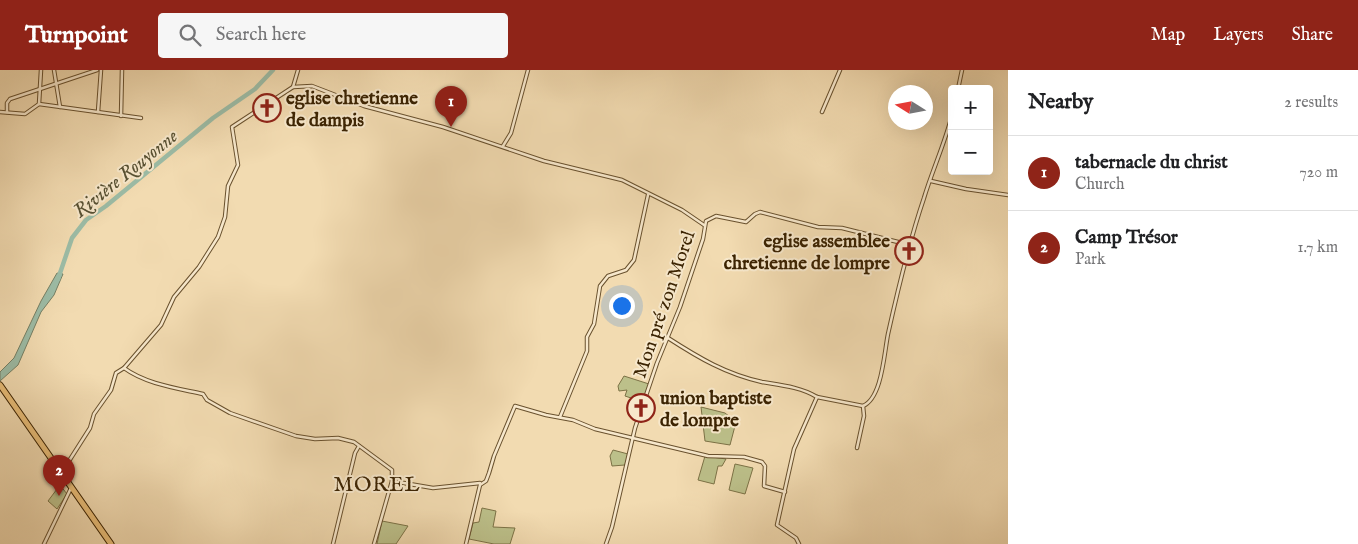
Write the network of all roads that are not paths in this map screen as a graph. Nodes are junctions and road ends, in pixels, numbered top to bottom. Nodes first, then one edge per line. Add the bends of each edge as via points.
1 (54, 70) edge
2 (99, 70) edge
3 (122, 70) edge
4 (298, 70) edge
5 (528, 70) edge
6 (840, 70) edge
7 (962, 70) edge
8 (41, 71) edge
9 (56, 85) junction
10 (959, 85) edge
11 (294, 87) junction
12 (40, 90) junction
13 (40, 104) junction
14 (60, 107) junction
15 (0, 112) edge
16 (7, 112) junction
17 (98, 112) junction
18 (822, 112) dead end
19 (122, 116) junction
20 (140, 118) dead end
21 (948, 128) edge
22 (503, 146) junction
23 (931, 180) junction
24 (648, 195) junction
25 (1008, 195) edge
26 (704, 225) junction
27 (910, 245) junction
28 (668, 338) junction
29 (124, 368) junction
30 (0, 386) edge
31 (817, 397) junction
32 (863, 406) junction
33 (560, 417) junction
34 (633, 438) junction
35 (359, 446) junction
36 (857, 448) dead end
37 (61, 472) junction
38 (392, 481) junction
39 (482, 483) junction
40 (71, 488) junction
41 (785, 492) junction
42 (44, 544) edge
43 (111, 544) edge
44 (333, 544) edge
45 (374, 544) edge
46 (466, 544) edge
47 (606, 544) edge
48 (799, 544) edge

1 - 9 street
2 - 9 street
2 - 17 street
3 - 19 street
4 - 11 street
5 - 22 street via 511,133
6 - 18 street
7 - 10 street
8 - 12 street
9 - 12 street
9 - 14 street
11 - 22 street via 319,88 364,106
11 - 29 street via 232,127 238,165 228,186 225,217 218,237 174,297 161,325
12 - 13 street
12 - 16 street via 8,100
13 - 14 street
13 - 16 street via 25,114
14 - 17 street
15 - 16 street
17 - 19 street
19 - 20 street
21 - 23 street
22 - 24 street via 524,155 622,180
23 - 25 street
23 - 27 street
24 - 26 street via 682,210
24 - 33 street via 634,260 626,270 608,276 600,286 587,351
26 - 27 street, Mon pré zon Morel via 716,216 746,222 760,212
26 - 28 street, Mon pré zon Morel via 700,246
27 - 32 street via 878,389 872,400
28 - 31 street via 708,364 762,382 807,391
28 - 34 street, Mon pré zon Morel via 646,392
29 - 35 street via 152,382 203,394 207,400 230,413 296,436 338,438
29 - 37 street via 116,373 111,390 94,414 90,428
30 - 37 main road
31 - 32 street
31 - 41 street via 794,448
32 - 36 street
33 - 34 street
33 - 39 street via 546,416 520,406 512,408 509,424
34 - 41 street via 708,456 762,462 765,466 764,486
34 - 47 street, Mon pré zon Morel
35 - 38 street via 392,470
35 - 44 street
37 - 40 main road
38 - 39 street via 433,488
38 - 45 street
39 - 46 street
40 - 42 street
40 - 43 main road
41 - 48 street via 778,525

